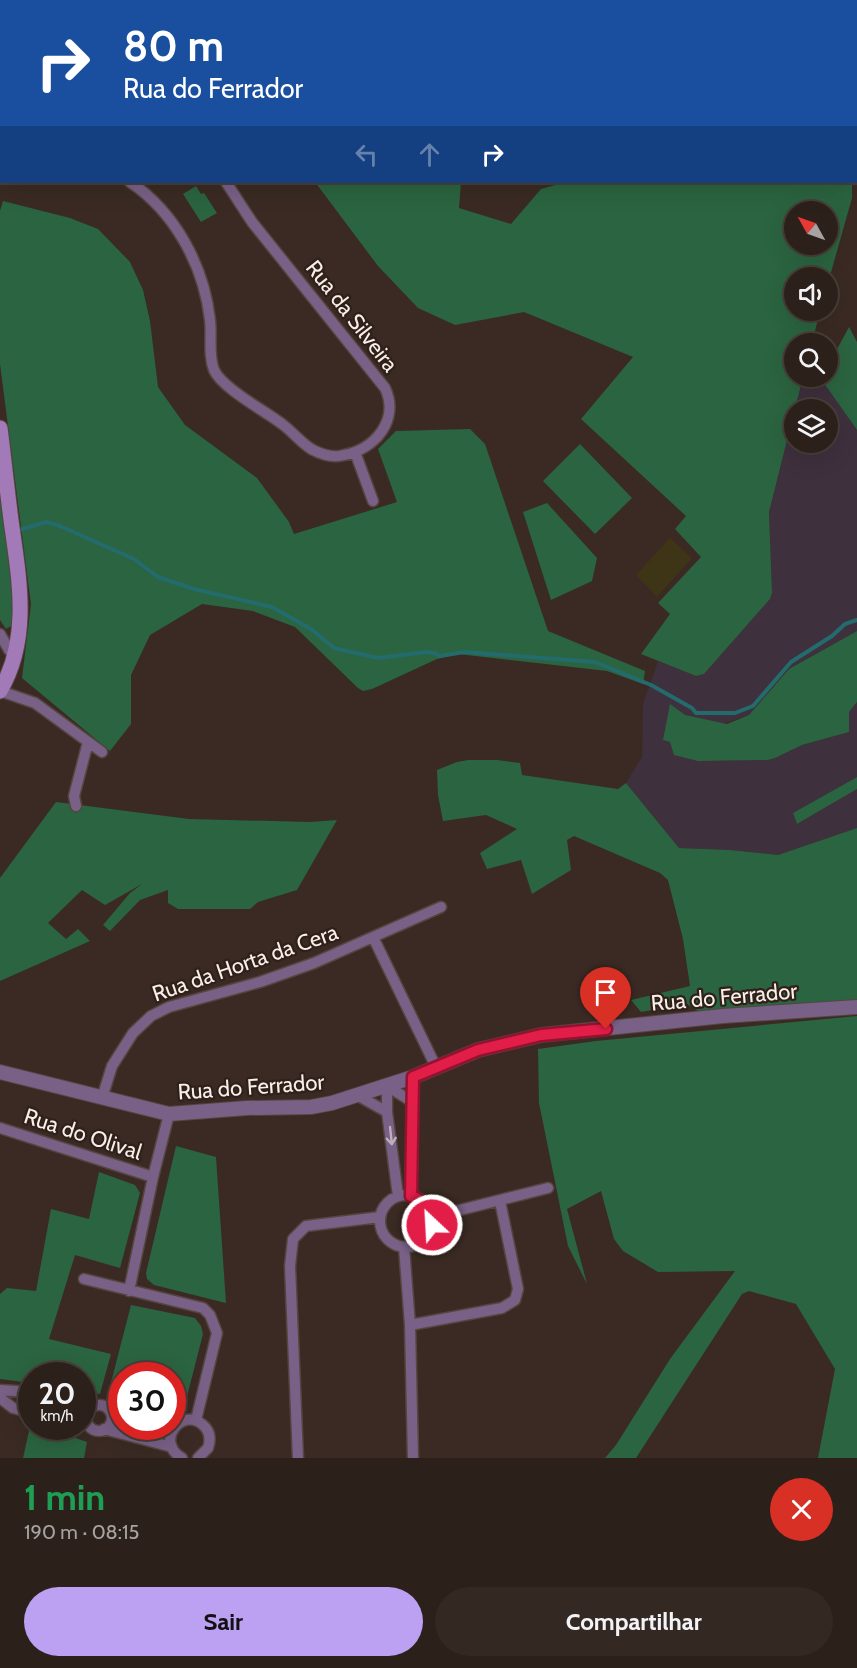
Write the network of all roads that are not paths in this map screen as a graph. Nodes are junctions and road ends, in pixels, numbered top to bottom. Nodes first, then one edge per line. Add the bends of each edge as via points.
1 (131, 183) edge
2 (227, 183) edge
3 (0, 428) edge
4 (355, 452) junction
5 (373, 501) dead end
6 (0, 634) edge
7 (15, 655) junction
8 (0, 691) edge
9 (88, 742) junction
10 (102, 752) dead end
11 (76, 806) dead end
12 (441, 907) dead end
13 (373, 937) junction
14 (857, 1007) edge
15 (436, 1067) junction
16 (0, 1072) edge
17 (413, 1077) junction
18 (387, 1086) junction
19 (357, 1095) junction
20 (102, 1098) junction
21 (411, 1101) junction
22 (387, 1112) junction
23 (169, 1114) junction
24 (0, 1128) edge
25 (153, 1177) junction
26 (548, 1188) dead end
27 (398, 1196) junction
28 (411, 1196) junction
29 (500, 1201) junction
30 (380, 1217) junction
31 (432, 1217) junction
32 (404, 1247) junction
33 (84, 1280) dead end
34 (129, 1291) junction
35 (410, 1325) junction
36 (0, 1390) edge
37 (18, 1391) edge
38 (18, 1394) edge
39 (0, 1398) edge
40 (13, 1408) junction
41 (18, 1409) edge
42 (196, 1420) junction
43 (186, 1421) edge
44 (108, 1423) edge
45 (96, 1429) edge
46 (96, 1429) edge
47 (99, 1430) junction
48 (171, 1440) edge
49 (171, 1447) junction
50 (182, 1458) edge
51 (198, 1458) edge
52 (298, 1458) edge
53 (413, 1458) edge

1 - 4 street via 165,213 196,266 208,305 212,362 219,378 312,449 337,457
2 - 4 street, Rua da Silveira via 252,222 385,388 390,405 385,427 372,444
3 - 7 main road via 21,602
4 - 5 street
6 - 7 street
7 - 8 main road
8 - 9 street via 35,703
9 - 10 street
9 - 11 street via 74,796
12 - 13 street, Rua da Horta da Cera
13 - 15 street
13 - 20 street, Rua da Horta da Cera via 314,963 151,1016 133,1034 112,1066
14 - 15 street, Rua do Ferrador via 541,1035 478,1050
15 - 17 street, Rua do Ferrador
16 - 20 street, Rua do Ferrador
17 - 18 street, Rua do Ferrador
17 - 21 street
18 - 19 street, Rua do Ferrador
18 - 21 street
18 - 22 street
19 - 22 street
19 - 23 street, Rua do Ferrador via 311,1107
20 - 23 street, Rua do Ferrador
21 - 28 street
22 -> 27 street
23 - 25 street
24 - 25 street, Rua do Olival
25 - 34 street
26 - 29 street
27 - 28 street
27 - 30 street via 386,1204
28 - 31 street via 425,1203
29 - 31 street
29 - 35 street via 518,1289 515,1300 502,1308
30 - 32 street via 388,1241
30 - 52 street via 306,1226 293,1239 290,1266
31 - 32 street via 426,1239
32 - 35 street
33 - 34 street
34 - 42 street via 202,1308 214,1323 218,1333
35 - 53 street
36 - 37 street
38 - 40 street via 13,1396
39 - 40 street
40 - 41 street
42 - 43 street
42 - 51 street via 207,1428 210,1441 205,1454
44 - 47 street
45 - 47 street
46 - 47 street
47 - 49 street
48 - 49 street
49 - 50 street

